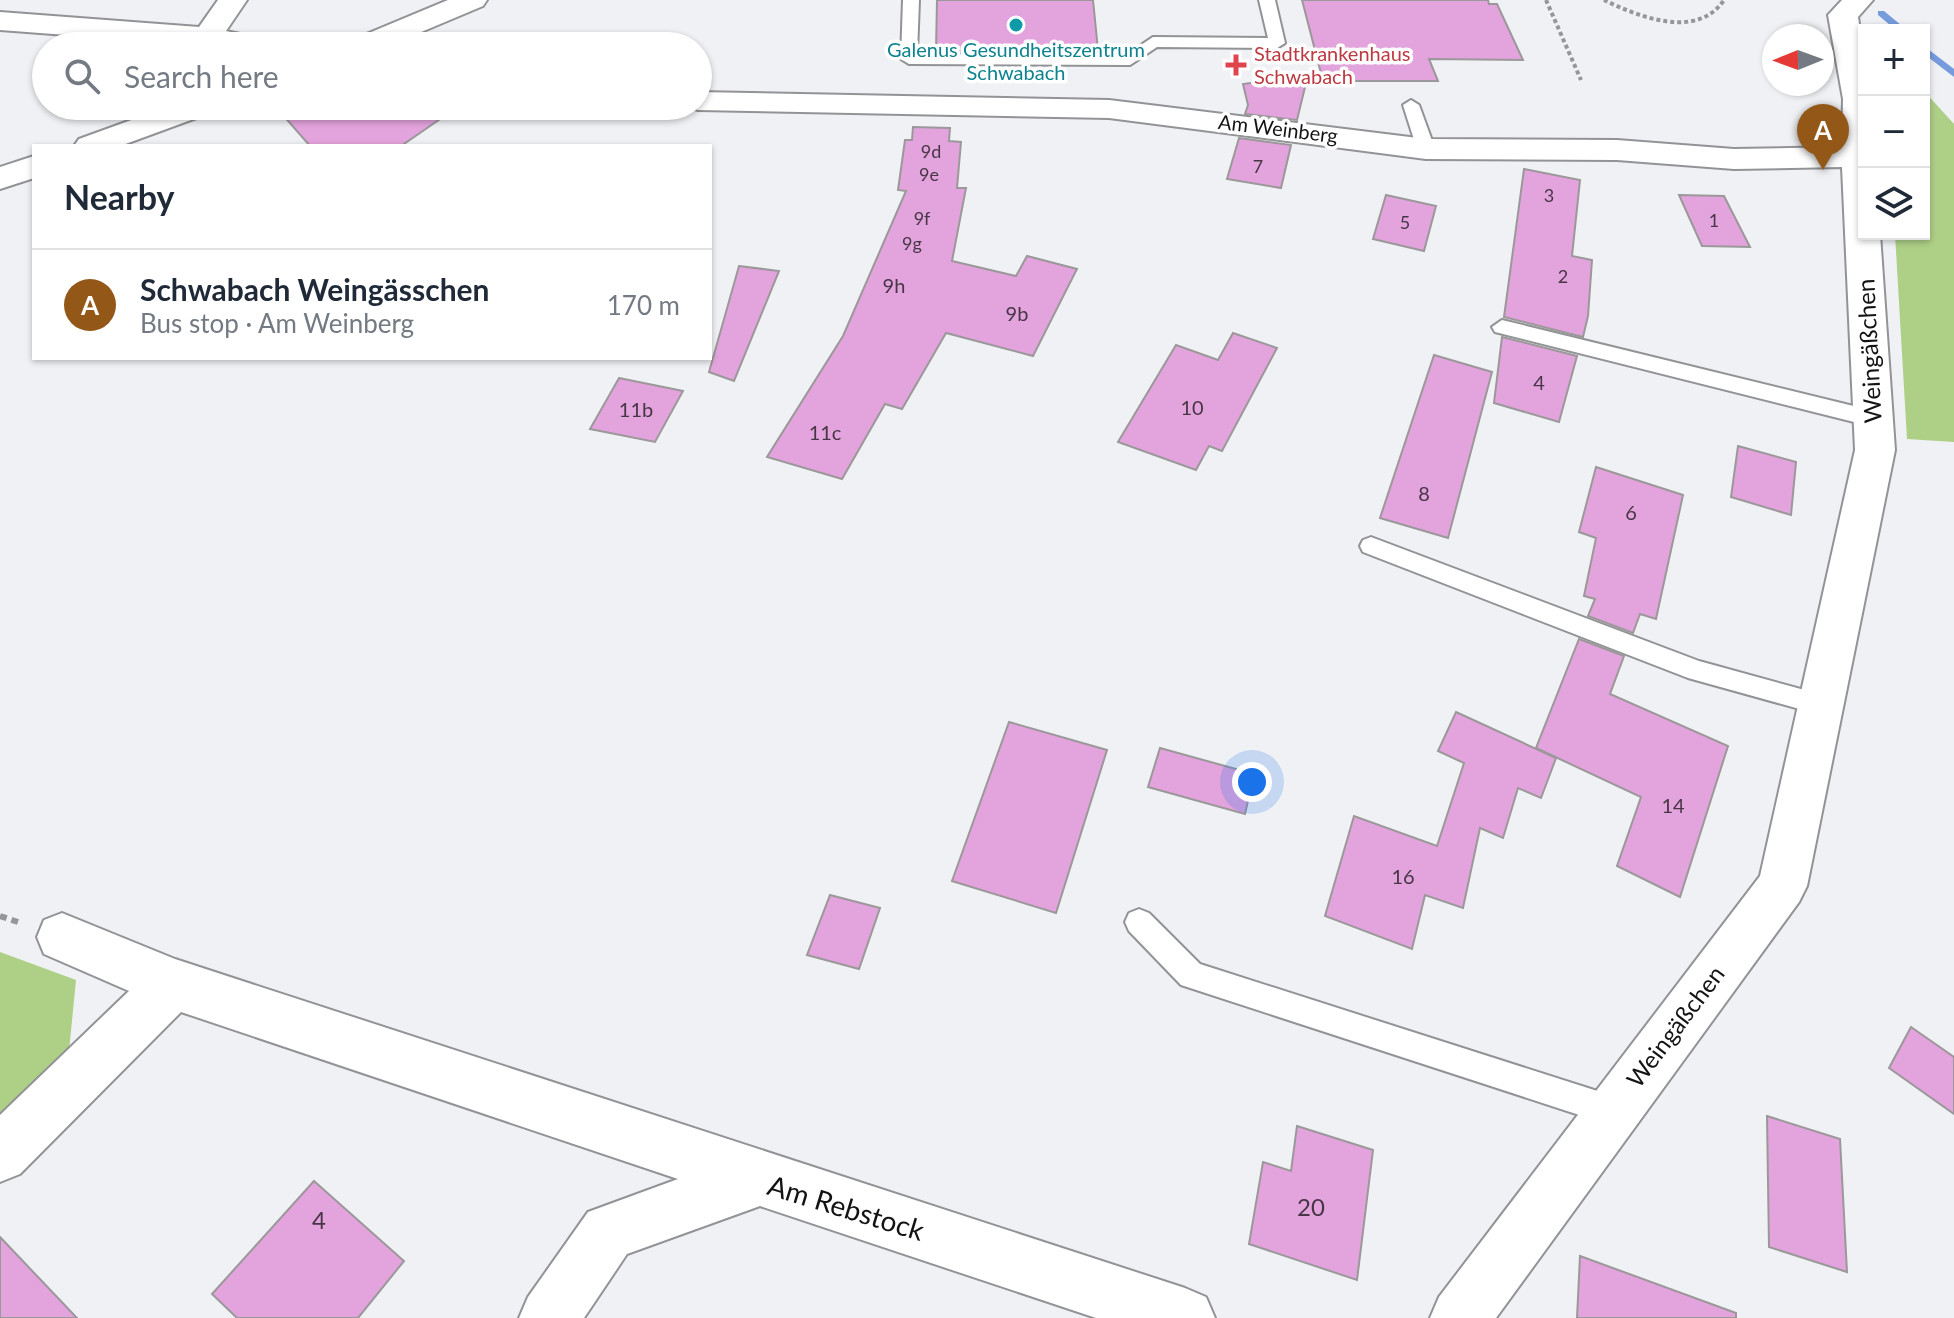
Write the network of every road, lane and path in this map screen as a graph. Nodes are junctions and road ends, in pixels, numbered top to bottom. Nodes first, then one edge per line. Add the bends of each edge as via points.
1 (233, 0) edge
2 (473, 0) edge
3 (911, 0) edge
4 (1267, 0) edge
5 (1546, 0) edge
6 (1604, 0) edge
7 (1724, 0) edge
8 (1859, 0) edge
9 (0, 21) edge
10 (152, 32) edge
11 (210, 32) edge
12 (409, 32) edge
13 (1581, 80) dead end
14 (1858, 99) edge
15 (712, 101) edge
16 (1411, 105) dead end
17 (161, 120) edge
18 (95, 144) edge
19 (1426, 149) junction
20 (1858, 157) edge
21 (32, 167) edge
22 (1859, 168) edge
23 (0, 179) edge
24 (1502, 327) dead end
25 (1874, 419) junction
26 (1371, 546) dead end
27 (1821, 704) junction
28 (1139, 922) dead end
29 (62, 937) dead end
30 (173, 984) junction
31 (1613, 1111) junction
32 (0, 1154) edge
33 (760, 1178) junction
34 (549, 1318) edge
35 (1185, 1318) edge
36 (1460, 1318) edge

1 - 11 street
2 - 12 street
3 - 4 lane via 909,59 1130,60 1153,42 1277,43
5 - 13 path
6 - 7 path via 1654,19 1693,22 1706,19
8 - 14 street, Weingäßchen via 1843,15
9 - 10 street
15 - 19 street, Am Weinberg via 1109,109
16 - 19 lane
17 - 18 street
19 - 20 street, Am Weinberg via 1617,150 1734,159
21 - 23 street
22 - 25 street, Weingäßchen
24 - 25 lane
25 - 27 street, Weingäßchen via 1875,450
26 - 27 lane via 1697,671
27 - 31 street, Weingäßchen via 1782,886
28 - 31 lane via 1191,975
29 - 30 street
30 - 32 street
30 - 33 street
31 - 36 street, Weingäßchen
33 - 34 street, Am Rebstock via 608,1232
33 - 35 street, Am Rebstock

